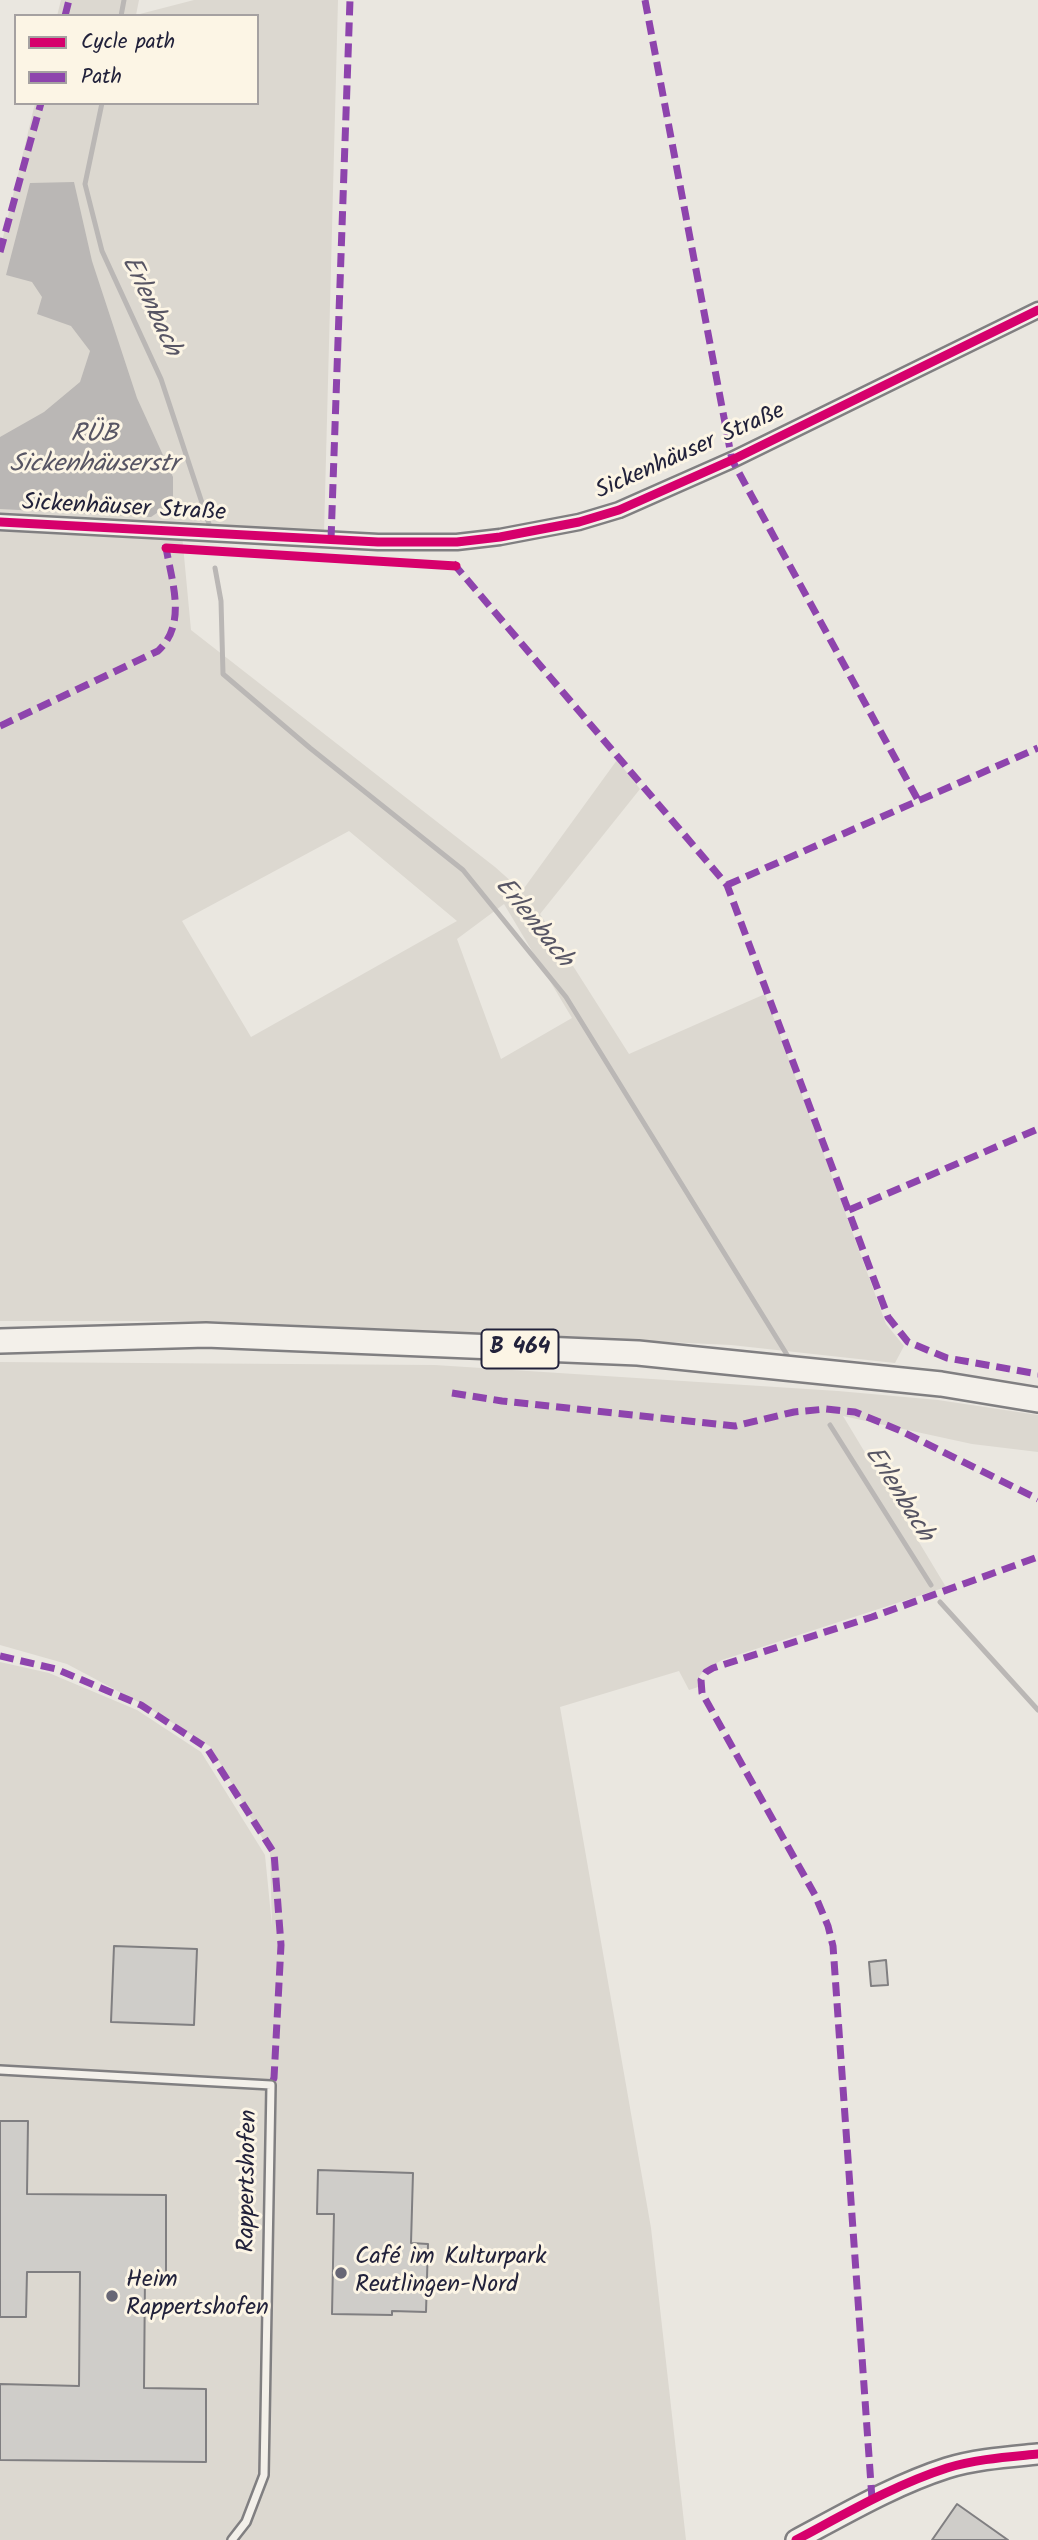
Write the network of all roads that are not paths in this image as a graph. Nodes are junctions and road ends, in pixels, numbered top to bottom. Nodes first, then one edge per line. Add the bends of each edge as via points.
1 (1038, 310) edge
2 (0, 522) edge
3 (0, 1341) edge
4 (1038, 1400) edge
5 (0, 2070) edge
6 (1038, 2454) edge
7 (232, 2540) edge
8 (796, 2540) edge

1 - 2 street, Sickenhäuser Straße via 732,460 619,510 579,522 457,542 389,542
3 - 4 main road, B 464 via 206,1335 638,1353 941,1384
5 - 7 lane, Rappertshofen via 271,2085 264,2476 246,2522
6 - 8 street via 947,2468

